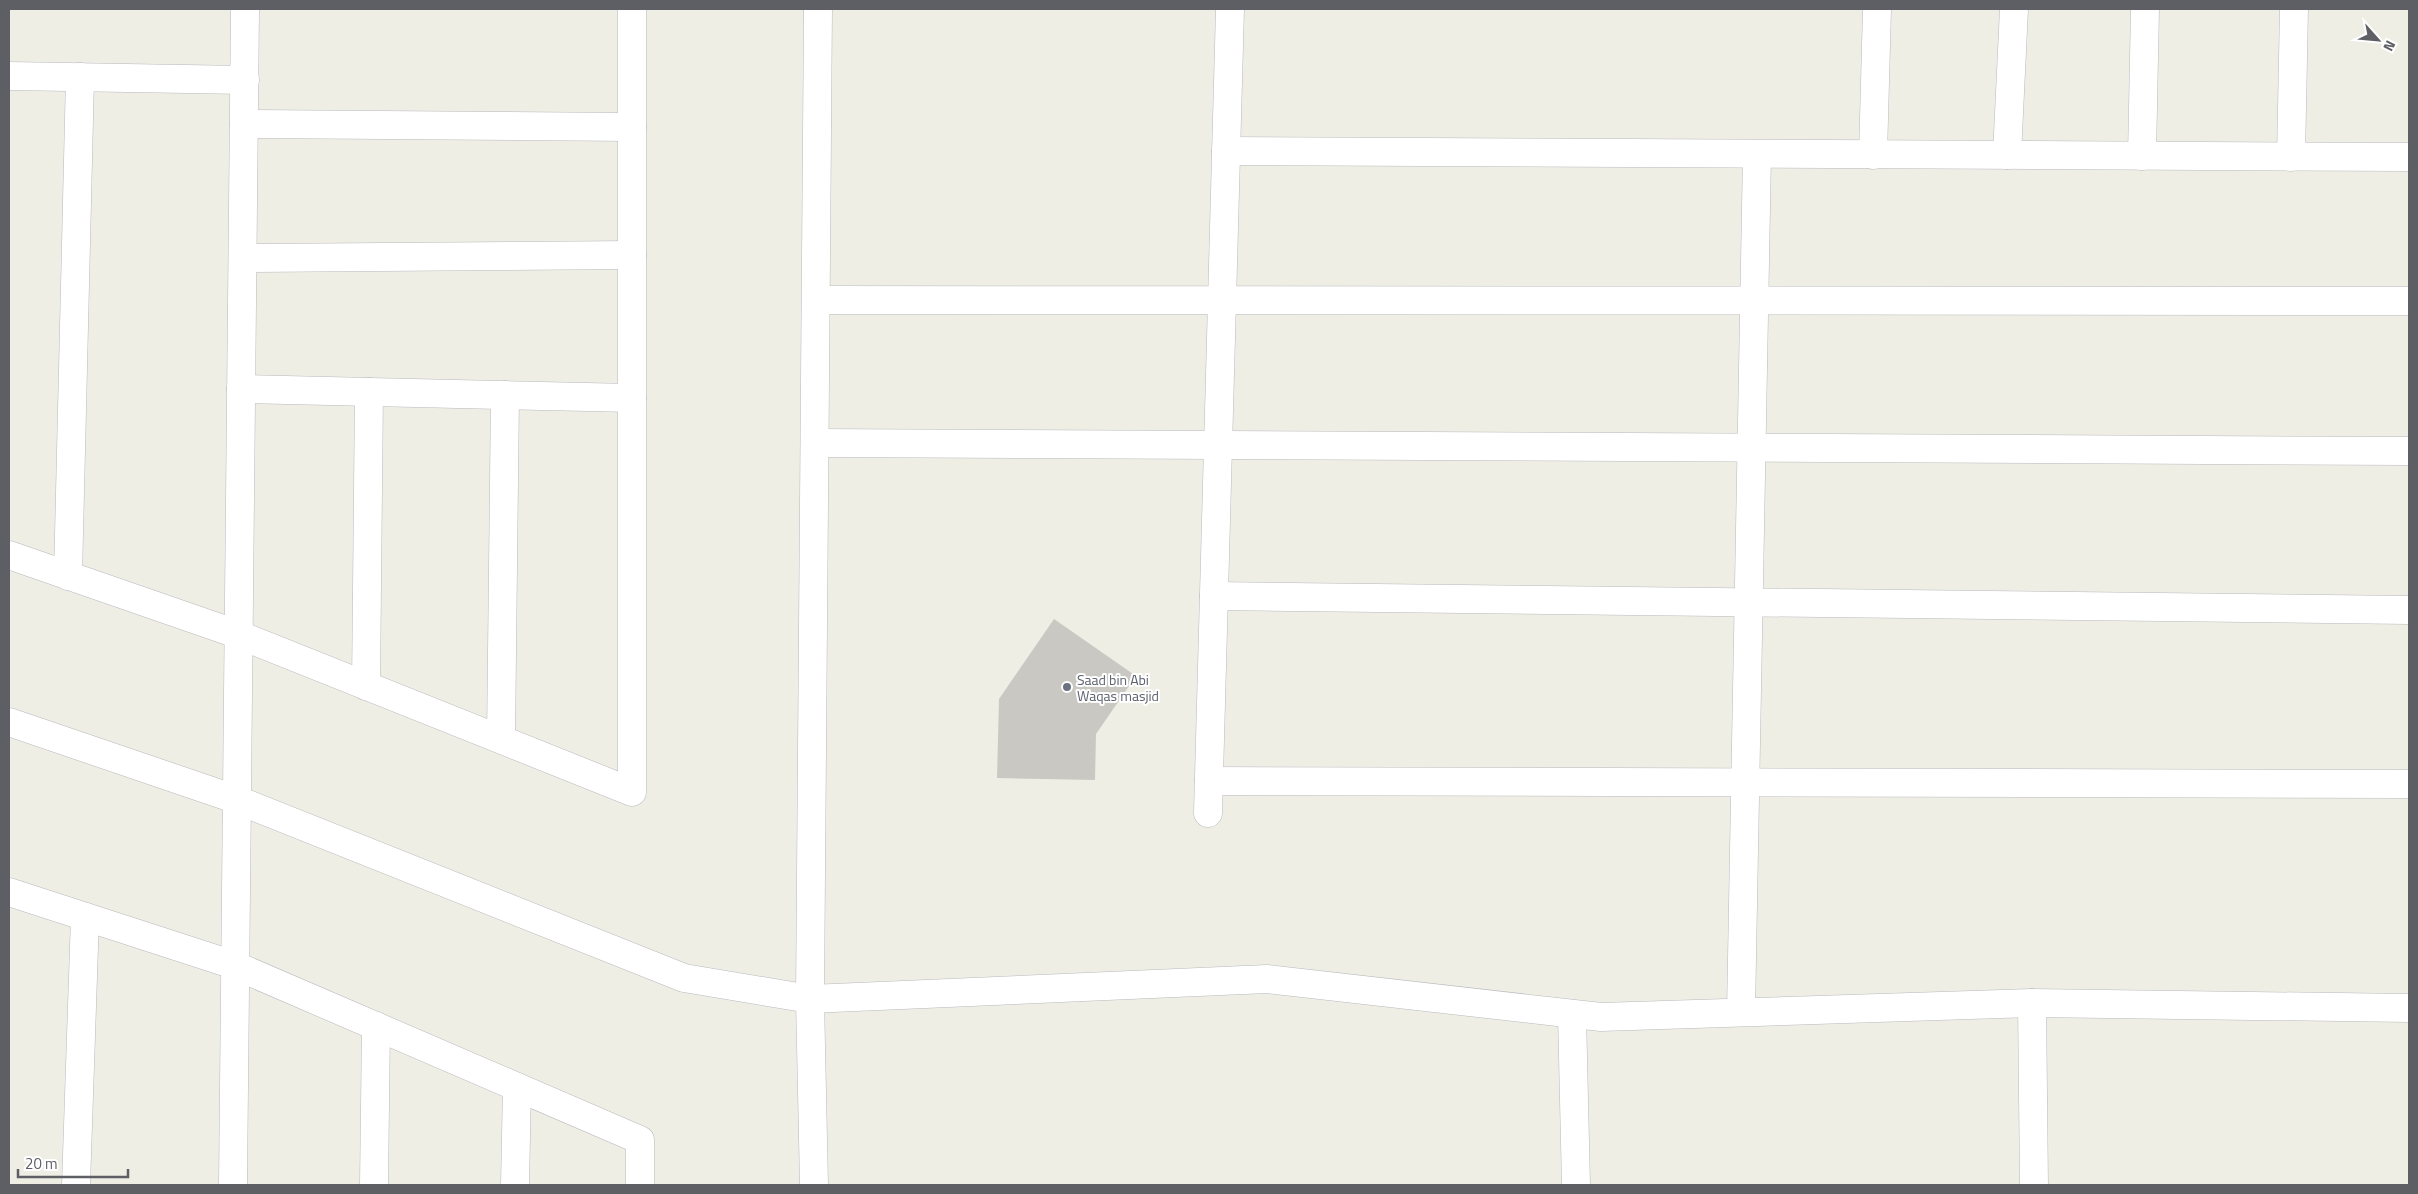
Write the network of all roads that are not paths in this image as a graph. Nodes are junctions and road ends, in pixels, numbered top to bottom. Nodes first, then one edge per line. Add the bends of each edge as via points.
1 (245, 9) edge
2 (632, 9) edge
3 (818, 9) edge
4 (1230, 9) edge
5 (1877, 9) edge
6 (2014, 9) edge
7 (2144, 9) edge
8 (2294, 9) edge
9 (9, 76) edge
10 (80, 77) junction
11 (245, 80) junction
12 (244, 124) junction
13 (632, 127) junction
14 (1226, 151) junction
15 (1757, 154) junction
16 (1873, 154) junction
17 (2007, 155) junction
18 (2142, 156) junction
19 (2291, 157) junction
20 (2409, 157) edge
21 (632, 256) junction
22 (243, 258) junction
23 (816, 300) junction
24 (1222, 301) junction
25 (1754, 301) junction
26 (2409, 301) edge
27 (241, 389) junction
28 (369, 392) junction
29 (505, 395) junction
30 (632, 398) junction
31 (815, 443) junction
32 (1218, 445) junction
33 (1752, 448) junction
34 (2409, 451) edge
35 (9, 555) edge
36 (68, 576) junction
37 (1214, 596) junction
38 (1748, 602) junction
39 (2409, 610) edge
40 (237, 634) junction
41 (366, 686) junction
42 (9, 722) edge
43 (500, 739) junction
44 (1209, 781) junction
45 (1745, 782) junction
46 (2409, 784) edge
47 (235, 799) junction
48 (1208, 813) dead end
49 (9, 892) edge
50 (85, 917) junction
51 (234, 965) junction
52 (810, 999) junction
53 (2032, 1003) junction
54 (2409, 1008) edge
55 (1741, 1012) junction
56 (1572, 1014) junction
57 (376, 1026) junction
58 (518, 1087) junction
59 (76, 1185) edge
60 (233, 1185) edge
61 (374, 1185) edge
62 (515, 1185) edge
63 (640, 1185) edge
64 (814, 1185) edge
65 (1576, 1185) edge
66 (2034, 1185) edge

1 - 11 street
2 - 13 street
3 - 23 street
4 - 14 street
5 - 16 street
6 - 17 street
7 - 18 street
8 - 19 street
9 - 10 street
10 - 11 street
10 - 36 street
11 - 12 street
12 - 13 street
12 - 22 street
13 - 21 street
14 - 15 street
14 - 24 street
15 - 16 street
15 - 25 street
16 - 17 street
17 - 18 street
18 - 19 street
19 - 20 street
21 - 22 street
21 - 30 street
22 - 27 street
23 - 24 street
23 - 31 street
24 - 25 street
24 - 32 street
25 - 26 street
25 - 33 street
27 - 28 street
27 - 40 street
28 - 29 street
28 - 41 street
29 - 30 street
29 - 43 street
30 - 43 street via 632,792
31 - 32 street
31 - 52 street
32 - 33 street
32 - 37 street
33 - 34 street
33 - 38 street
35 - 36 street
36 - 40 street
37 - 38 street
37 - 44 street
38 - 39 street
38 - 45 street
40 - 41 street
40 - 47 street
41 - 43 street
42 - 47 street
44 - 45 street
44 - 48 street
45 - 46 street
45 - 55 street
47 - 51 street
47 - 52 street via 684,978
49 - 50 street
50 - 51 street
50 - 59 street
51 - 57 street
51 - 60 street
52 - 56 street via 1267,979
52 - 64 street
53 - 54 street
53 - 55 street
53 - 66 street
55 - 56 street via 1601,1017
56 - 65 street
57 - 58 street
57 - 61 street
58 - 62 street
58 - 63 street via 640,1140

